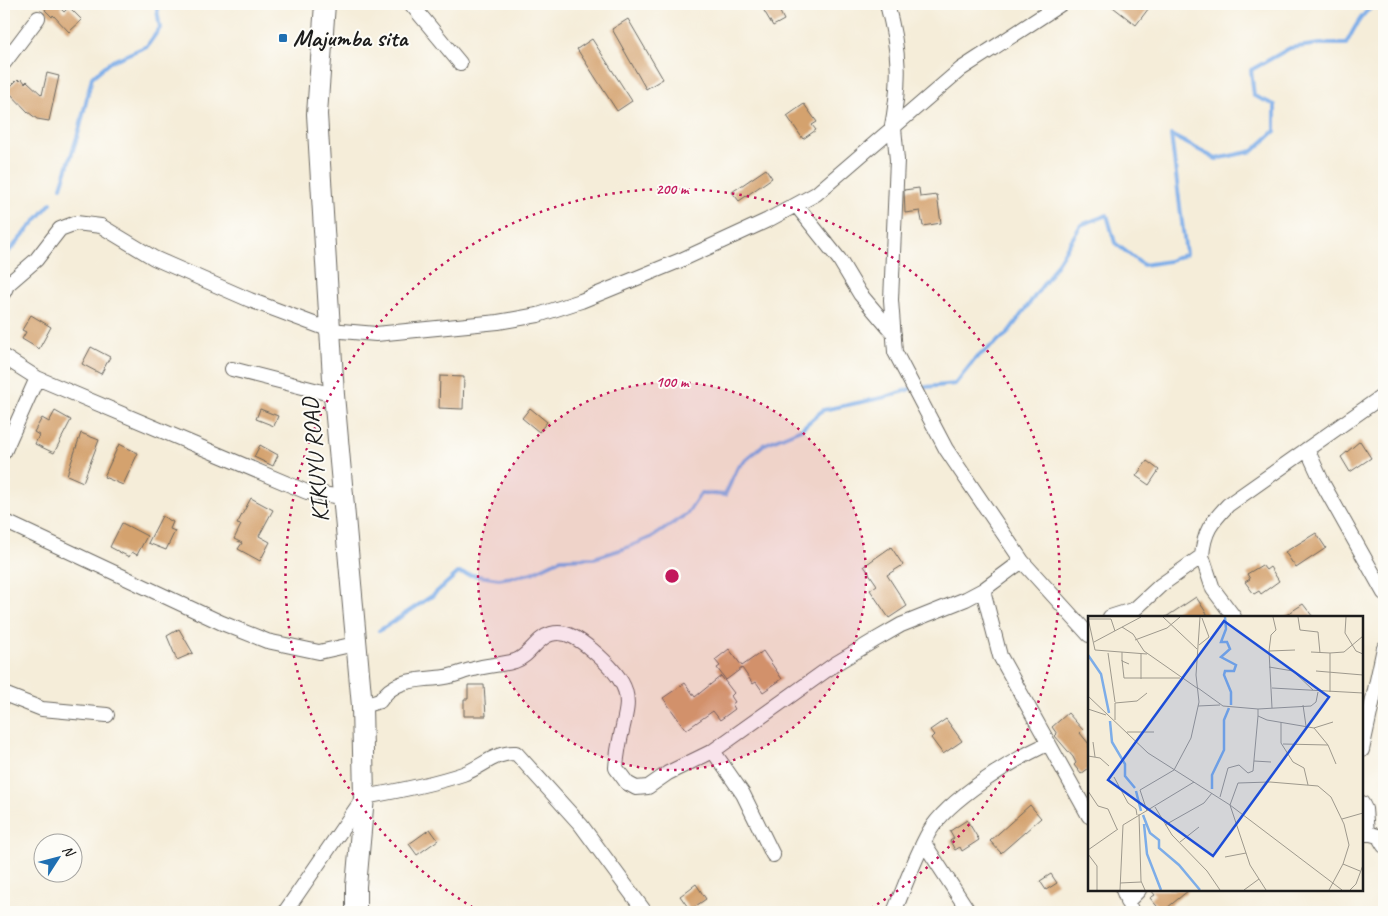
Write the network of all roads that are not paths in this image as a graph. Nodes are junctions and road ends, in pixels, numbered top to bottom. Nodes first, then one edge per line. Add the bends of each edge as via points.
1 (325, 4) edge
2 (411, 4) edge
3 (887, 4) edge
4 (1061, 4) edge
5 (38, 18) dead end
6 (4, 63) edge
7 (460, 63) dead end
8 (892, 130) junction
9 (796, 205) junction
10 (4, 292) edge
11 (330, 330) junction
12 (894, 334) junction
13 (4, 357) edge
14 (232, 369) dead end
15 (37, 378) junction
16 (334, 394) junction
17 (1384, 395) edge
18 (1307, 450) junction
19 (4, 452) edge
20 (343, 497) junction
21 (4, 521) edge
22 (1202, 556) junction
23 (1022, 561) junction
24 (984, 590) junction
25 (1384, 593) edge
26 (1113, 616) edge
27 (1233, 616) edge
28 (1088, 632) edge
29 (355, 644) junction
30 (1384, 648) edge
31 (4, 694) edge
32 (362, 706) junction
33 (107, 715) dead end
34 (1047, 744) junction
35 (1363, 745) edge
36 (713, 751) junction
37 (364, 797) junction
38 (1363, 805) edge
39 (1088, 814) edge
40 (1365, 834) edge
41 (924, 843) junction
42 (1384, 846) edge
43 (773, 855) dead end
44 (1138, 891) edge
45 (1127, 901) edge
46 (285, 912) edge
47 (356, 912) edge
48 (645, 912) edge
49 (894, 912) edge
50 (969, 912) edge

1 - 11 main road, KIKUYU ROAD via 317,114
2 - 7 street
3 - 8 street via 895,34 899,82
4 - 8 street via 961,69
5 - 6 street
8 - 9 street via 816,194
8 - 12 street via 896,160 891,300
9 - 11 street via 681,260 538,315 376,334
9 - 12 street via 839,259 860,294
10 - 11 street via 36,260 60,229 76,223 101,226 154,258 250,300
11 - 16 main road, KIKUYU ROAD
12 - 23 street via 895,352 946,449
13 - 15 street
14 - 16 street
15 - 19 street
15 - 20 street via 307,492
16 - 20 main road, KIKUYU ROAD
17 - 18 street
18 - 22 street via 1228,505 1209,526
18 - 25 street
20 - 29 main road, KIKUYU ROAD
21 - 29 street via 222,624 266,641 319,652
22 - 26 street via 1161,585 1135,609
22 - 27 street via 1213,589
23 - 24 street
23 - 28 street
24 - 34 street via 1000,656 1025,697
24 - 36 street via 901,625 850,655
29 - 32 main road, KIKUYU ROAD
30 - 35 street
31 - 33 street via 42,709
32 - 36 street via 380,701 386,691 407,680 447,677 515,661 550,634 566,633 582,641 603,659 623,683 627,711 618,742 616,768 627,783 636,788 648,787 668,773
32 - 37 main road, KIKUYU ROAD
34 - 39 street
34 - 41 street via 1022,756 968,793 941,816
36 - 43 street via 743,794
37 - 46 street
37 - 47 main road, KIKUYU ROAD
37 - 48 street via 423,787 466,773 504,752 516,753 581,825
38 - 40 street
40 - 42 street via 1378,836
41 - 49 street
41 - 50 street
44 - 45 street

